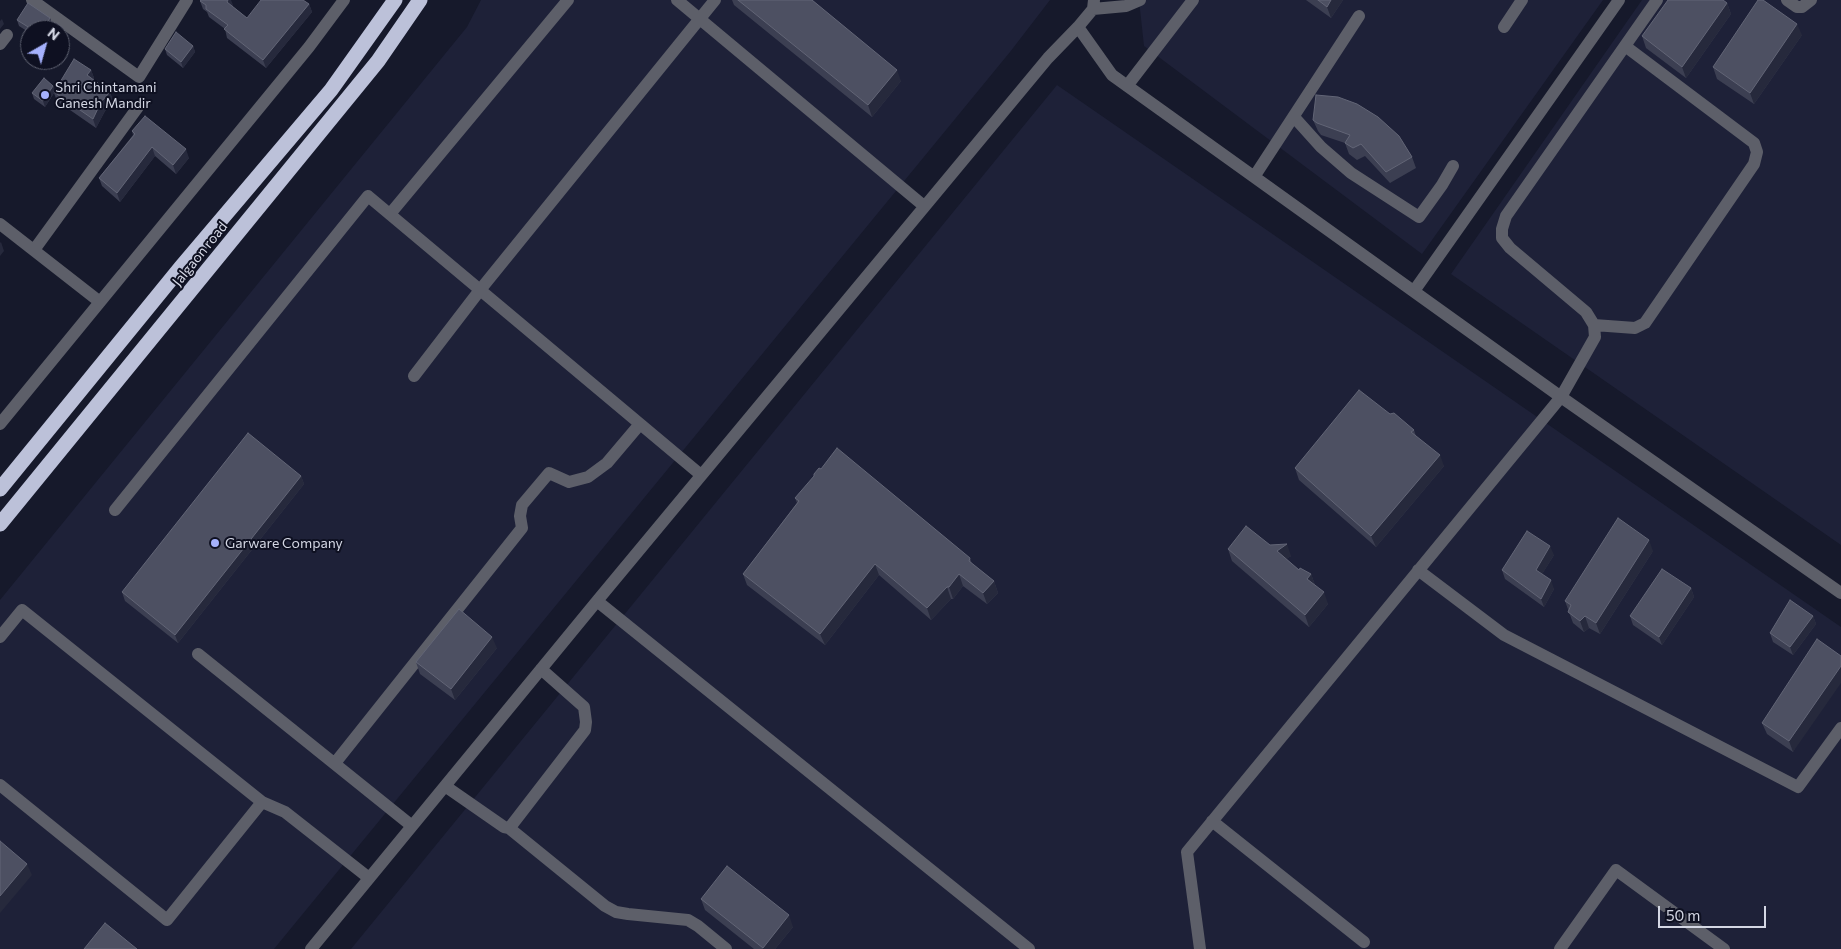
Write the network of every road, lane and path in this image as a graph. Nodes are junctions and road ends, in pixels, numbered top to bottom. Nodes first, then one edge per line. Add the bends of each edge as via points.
1 (32, 0) edge
2 (187, 0) edge
3 (344, 0) edge
4 (394, 0) edge
5 (420, 0) edge
6 (568, 0) edge
7 (677, 0) edge
8 (715, 0) edge
9 (1140, 0) edge
10 (1193, 0) edge
11 (1522, 0) edge
12 (1619, 0) edge
13 (1657, 0) edge
14 (1787, 0) edge
15 (1811, 0) edge
16 (1093, 4) edge
17 (1359, 16) dead end
18 (699, 18) junction
19 (1078, 27) junction
20 (1504, 27) dead end
21 (1625, 46) junction
22 (1127, 86) junction
23 (138, 108) dead end
24 (1294, 117) junction
25 (1453, 166) dead end
26 (1254, 177) junction
27 (924, 206) junction
28 (390, 214) junction
29 (0, 224) edge
30 (34, 250) junction
31 (480, 290) junction
32 (1414, 291) junction
33 (100, 302) junction
34 (1594, 325) junction
35 (414, 376) dead end
36 (1561, 397) junction
37 (0, 424) edge
38 (640, 424) junction
39 (701, 475) junction
40 (0, 489) edge
41 (116, 510) dead end
42 (0, 524) edge
43 (1418, 570) junction
44 (1841, 593) edge
45 (597, 601) junction
46 (0, 638) edge
47 (198, 654) dead end
48 (541, 668) junction
49 (1841, 728) edge
50 (335, 763) junction
51 (0, 785) edge
52 (445, 786) junction
53 (262, 802) junction
54 (1212, 821) junction
55 (412, 826) junction
56 (508, 828) junction
57 (369, 878) junction
58 (1364, 942) dead end
59 (311, 949) edge
60 (726, 949) edge
61 (1029, 949) edge
62 (1200, 949) edge
63 (1560, 949) edge
64 (1724, 949) edge

1 - 2 street via 140,77
3 - 33 street
4 - 40 highway, Jalgaon road via 330,90
5 - 42 highway, Jalgaon road via 378,61
6 - 28 street
7 - 18 street
8 - 18 street
9 - 16 street via 1126,6
10 - 22 street
11 - 20 street
12 - 32 street
13 - 21 street
14 - 15 street via 1802,7
16 - 19 street
17 - 24 street
18 - 27 street
18 - 31 street
19 - 22 street via 1112,75
19 - 27 street via 1048,58
21 - 34 street via 1506,216 1502,228 1502,238 1510,248 1586,312
21 - 34 street via 1754,143 1757,152 1754,164 1646,323 1635,328
22 - 26 street
23 - 30 street
24 - 25 street via 1351,173 1419,217
24 - 26 street
26 - 32 street
27 - 39 street
28 - 31 street
28 - 41 street via 368,196
29 - 30 street
30 - 33 street
31 - 35 street
31 - 38 street
32 - 36 street
33 - 37 street
34 - 36 street via 1595,337
36 - 43 street
36 - 44 street
38 - 39 street
38 - 50 street via 607,463 588,477 569,482 549,473 522,506 522,528
39 - 45 street
43 - 49 street via 1504,635 1798,786
43 - 54 street
45 - 48 street
45 - 61 street
46 - 53 street via 22,610
47 - 50 street
48 - 52 street
48 - 56 street via 584,707 586,722 584,730
50 - 55 street
51 - 53 street via 167,920
52 - 55 street
52 - 56 street
53 - 57 street via 285,812
54 - 58 street
54 - 62 street via 1186,852
55 - 57 street
56 - 60 street via 616,912 688,920
57 - 59 street
63 - 64 street via 1616,870

